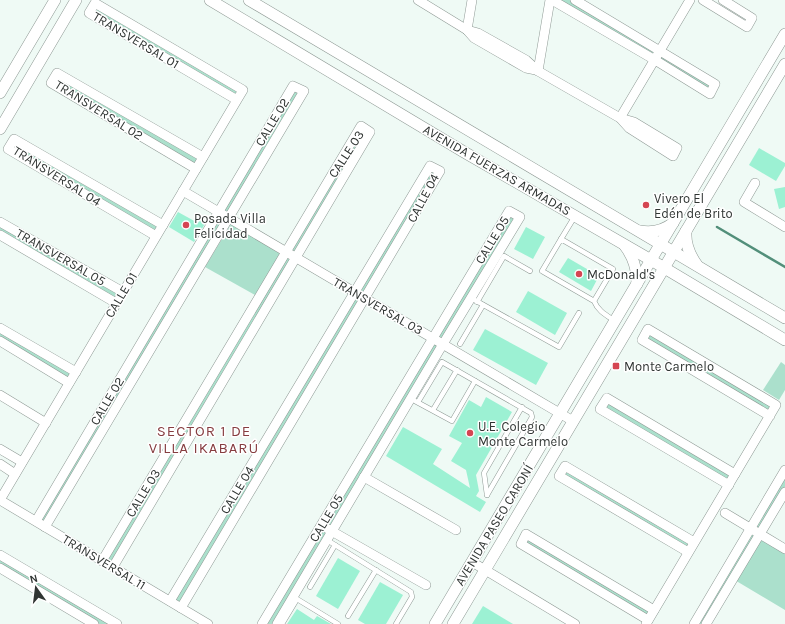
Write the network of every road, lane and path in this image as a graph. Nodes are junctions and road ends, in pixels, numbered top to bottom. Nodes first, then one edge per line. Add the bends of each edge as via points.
1 (55, 0) edge
2 (76, 0) edge
3 (210, 0) edge
4 (250, 0) edge
5 (418, 0) edge
6 (472, 0) edge
7 (551, 0) edge
8 (574, 0) edge
9 (690, 0) edge
10 (703, 0) edge
11 (723, 0) edge
12 (467, 30) junction
13 (785, 34) edge
14 (660, 50) junction
15 (654, 60) junction
16 (785, 64) edge
17 (538, 71) junction
18 (243, 90) joint
19 (0, 93) edge
20 (237, 100) junction
21 (620, 118) junction
22 (0, 129) edge
23 (203, 157) junction
24 (196, 169) junction
25 (755, 183) dead end
26 (183, 191) junction
27 (319, 197) junction
28 (328, 203) junction
29 (219, 212) junction
30 (575, 216) junction
31 (229, 218) junction
32 (0, 222) edge
33 (673, 223) junction
34 (163, 225) junction
35 (785, 227) edge
36 (393, 228) junction
37 (637, 230) junction
38 (686, 231) junction
39 (403, 234) junction
40 (0, 235) edge
41 (156, 236) junction
42 (561, 239) junction
43 (623, 244) junction
44 (660, 244) junction
45 (286, 251) junction
46 (674, 252) junction
47 (483, 254) junction
48 (296, 257) junction
49 (494, 260) junction
50 (651, 260) junction
51 (476, 267) junction
52 (699, 267) junction
53 (664, 268) junction
54 (530, 271) dead end
55 (486, 272) junction
56 (684, 280) junction
57 (466, 284) junction
58 (637, 284) junction
59 (652, 288) junction
60 (123, 292) junction
61 (355, 292) junction
62 (365, 298) junction
63 (472, 299) junction
64 (456, 300) junction
65 (594, 301) junction
66 (116, 304) junction
67 (483, 305) junction
68 (579, 313) dead end
69 (785, 318) edge
70 (615, 321) junction
71 (0, 328) edge
72 (434, 338) junction
73 (785, 340) edge
74 (0, 341) edge
75 (443, 344) junction
76 (460, 344) dead end
77 (457, 370) junction
78 (76, 372) junction
79 (475, 380) junction
80 (69, 382) junction
81 (401, 392) junction
82 (0, 395) edge
83 (108, 399) junction
84 (414, 400) junction
85 (117, 405) junction
86 (522, 407) junction
87 (433, 410) junction
88 (560, 413) junction
89 (770, 416) junction
90 (573, 421) junction
91 (46, 423) junction
92 (175, 438) junction
93 (186, 444) junction
94 (0, 449) edge
95 (22, 462) junction
96 (0, 464) edge
97 (785, 470) edge
98 (15, 474) junction
99 (352, 474) junction
100 (735, 474) junction
101 (364, 478) junction
102 (241, 483) junction
103 (728, 485) junction
104 (251, 489) junction
105 (785, 492) edge
106 (339, 496) junction
107 (139, 499) junction
108 (0, 500) edge
109 (349, 502) junction
110 (150, 505) junction
111 (725, 513) dead end
112 (36, 521) junction
113 (322, 525) junction
114 (45, 527) junction
115 (750, 528) junction
116 (456, 530) dead end
117 (332, 531) junction
118 (760, 534) junction
119 (694, 542) junction
120 (331, 543) junction
121 (785, 548) edge
122 (688, 552) junction
123 (0, 555) edge
124 (102, 561) junction
125 (472, 562) junction
126 (113, 567) junction
127 (0, 568) edge
128 (376, 570) junction
129 (485, 570) junction
130 (426, 585) dead end
131 (310, 587) dead end
132 (170, 602) junction
133 (82, 604) junction
134 (181, 608) junction
135 (654, 610) junction
136 (76, 613) junction
137 (348, 616) dead end
138 (647, 622) edge
139 (94, 624) edge
140 (117, 624) edge
141 (208, 624) edge
142 (262, 624) edge
143 (277, 624) edge
144 (282, 624) edge
145 (338, 624) edge
146 (396, 624) edge
147 (435, 624) edge
148 (453, 624) edge
149 (574, 624) edge
150 (694, 624) edge
151 (706, 624) edge

1 - 19 street
2 - 22 street
3 - 30 street, AVENIDA FUERZAS ARMADAS
4 - 37 street, AVENIDA FUERZAS ARMADAS
5 - 12 street
6 - 12 street
7 - 15 street
7 - 17 street
8 - 14 street
9 - 14 street
10 - 11 street via 747,27 752,18
12 - 17 street via 474,38 526,68
13 - 33 street, AVENIDA PASEO CARONÍ
14 - 15 street
14 - 15 street via 715,84 710,94
15 - 21 street
16 - 38 street, AVENIDA PASEO CARONÍ
17 - 21 street
18 - 20 street, CALLE 01
18 - 20 street, TRANSVERSAL 01 via 95,3 89,13
20 - 23 street, CALLE 01
21 - 21 street via 629,128 673,156 677,148 634,122
23 - 24 street, CALLE 01
23 - 24 street, TRANSVERSAL 02 via 57,73 51,83
24 - 26 street, CALLE 01
25 - 35 street via 744,202
26 - 29 street, TRANSVERSAL 03
26 - 34 street, CALLE 01
27 - 28 street
27 - 28 street, CALLE 03 via 361,126 370,132
27 - 45 street, CALLE 03
28 - 48 street, CALLE 03
29 - 31 street, TRANSVERSAL 03
29 - 31 street, CALLE 02 via 293,86 304,92
29 - 83 street, CALLE 02
30 - 42 lane
30 - 43 street, AVENIDA FUERZAS ARMADAS
31 - 45 street, TRANSVERSAL 03
31 - 85 street, CALLE 02
32 - 60 street, TRANSVERSAL 05
33 - 37 street via 655,231
33 - 44 street, AVENIDA PASEO CARONÍ
34 - 41 street, CALLE 01
34 - 41 street, TRANSVERSAL 04 via 14,139 8,149
36 - 39 street
36 - 39 street, CALLE 04 via 430,166 440,171
36 - 61 street, CALLE 04
37 - 44 street, AVENIDA FUERZAS ARMADAS
38 - 46 street, AVENIDA PASEO CARONÍ
38 - 52 street via 689,252
39 - 62 street, CALLE 04
40 - 66 street, TRANSVERSAL 05
41 - 60 street, CALLE 01
42 - 65 lane via 612,269
42 - 65 lane via 542,270
43 - 50 street, AVENIDA FUERZAS ARMADAS
43 - 58 street via 636,265
44 - 46 street, AVENIDA FUERZAS ARMADAS
44 - 50 street, AVENIDA PASEO CARONÍ
45 - 48 street, TRANSVERSAL 03
45 - 92 street, CALLE 03
46 - 52 street, AVENIDA FUERZAS ARMADAS
46 - 53 street, AVENIDA PASEO CARONÍ
47 - 49 street
47 - 49 street, CALLE 05 via 510,211 520,217
47 - 51 street, CALLE 05
48 - 61 street, TRANSVERSAL 03
48 - 93 street, CALLE 03
49 - 55 street, CALLE 05
50 - 53 street, AVENIDA FUERZAS ARMADAS
50 - 58 street, AVENIDA PASEO CARONÍ
51 - 55 street
51 - 57 street, CALLE 05
52 - 69 street, AVENIDA FUERZAS ARMADAS
53 - 56 street, AVENIDA FUERZAS ARMADAS
53 - 59 street, AVENIDA PASEO CARONÍ
54 - 63 lane via 504,256
55 - 63 street, CALLE 05
56 - 59 street via 666,280
56 - 73 street, AVENIDA FUERZAS ARMADAS
57 - 63 street
57 - 64 street, CALLE 05
58 - 70 street, AVENIDA PASEO CARONÍ
59 - 90 street, AVENIDA PASEO CARONÍ
60 - 66 street, CALLE 01
61 - 62 street, TRANSVERSAL 03
61 - 102 street, CALLE 04
62 - 72 street, TRANSVERSAL 03
62 - 104 street, CALLE 04
63 - 64 street
63 - 67 lane
63 - 75 street, CALLE 05
64 - 72 street, CALLE 05
65 - 70 lane via 603,314
66 - 78 street, CALLE 01
67 - 68 lane via 559,347
67 - 76 lane
70 - 88 street, AVENIDA PASEO CARONÍ
71 - 78 street
72 - 75 street, TRANSVERSAL 03
72 - 81 street, CALLE 05
74 - 80 street
75 - 84 street, CALLE 05
75 - 88 street, TRANSVERSAL 03
77 - 79 lane
77 - 84 lane via 442,362
77 - 87 lane
78 - 80 street, CALLE 01
79 - 86 lane
79 - 87 lane via 452,421
80 - 91 street, CALLE 01
81 - 84 street
81 - 99 street, CALLE 05
82 - 91 street
83 - 85 street
83 - 112 street, CALLE 02
84 - 87 lane
84 - 101 street, CALLE 05
85 - 114 street, CALLE 02
86 - 86 lane via 484,473 488,495 532,417 531,413
88 - 90 street, TRANSVERSAL 03
88 - 125 street, AVENIDA PASEO CARONÍ
89 - 89 street via 776,405 648,329 642,340
89 - 100 street
90 - 129 street, AVENIDA PASEO CARONÍ
91 - 95 street, CALLE 01
92 - 93 street
92 - 107 street, CALLE 03
93 - 110 street, CALLE 03
94 - 95 street
95 - 98 street, CALLE 01
96 - 98 street
97 - 115 street
98 - 108 street, CALLE 01
99 - 101 street
99 - 106 street, CALLE 05
100 - 103 street
100 - 103 street via 607,398 600,409
101 - 109 street, CALLE 05
101 - 116 street
102 - 104 street
102 - 132 street, CALLE 04
103 - 119 street
104 - 134 street, CALLE 04
105 - 118 street
106 - 109 street
106 - 113 street, CALLE 05
107 - 110 street
107 - 124 street, CALLE 03
108 - 112 street, TRANSVERSAL 11
109 - 117 street, CALLE 05
110 - 126 street, CALLE 03
111 - 115 street
112 - 114 street, TRANSVERSAL 11
113 - 117 street
113 - 142 street, CALLE 05
114 - 124 street, TRANSVERSAL 11
115 - 118 street
115 - 150 street
117 - 120 street, CALLE 05
117 - 130 street
118 - 121 street
118 - 151 street
119 - 122 street
119 - 122 street via 564,466 559,476
120 - 128 lane
120 - 131 lane
120 - 143 street, CALLE 05
122 - 135 street
123 - 133 street
124 - 126 street, TRANSVERSAL 11
125 - 129 street
125 - 147 street, AVENIDA PASEO CARONÍ
126 - 132 street, TRANSVERSAL 11
127 - 136 street
128 - 137 lane
128 - 146 lane via 412,593 412,599
129 - 148 street, AVENIDA PASEO CARONÍ
129 - 149 street
132 - 134 street, TRANSVERSAL 11
133 - 136 street
133 - 140 street
134 - 141 street, TRANSVERSAL 11
135 - 138 street
135 - 138 street via 526,534 521,544
136 - 139 street
144 - 145 lane via 297,599

